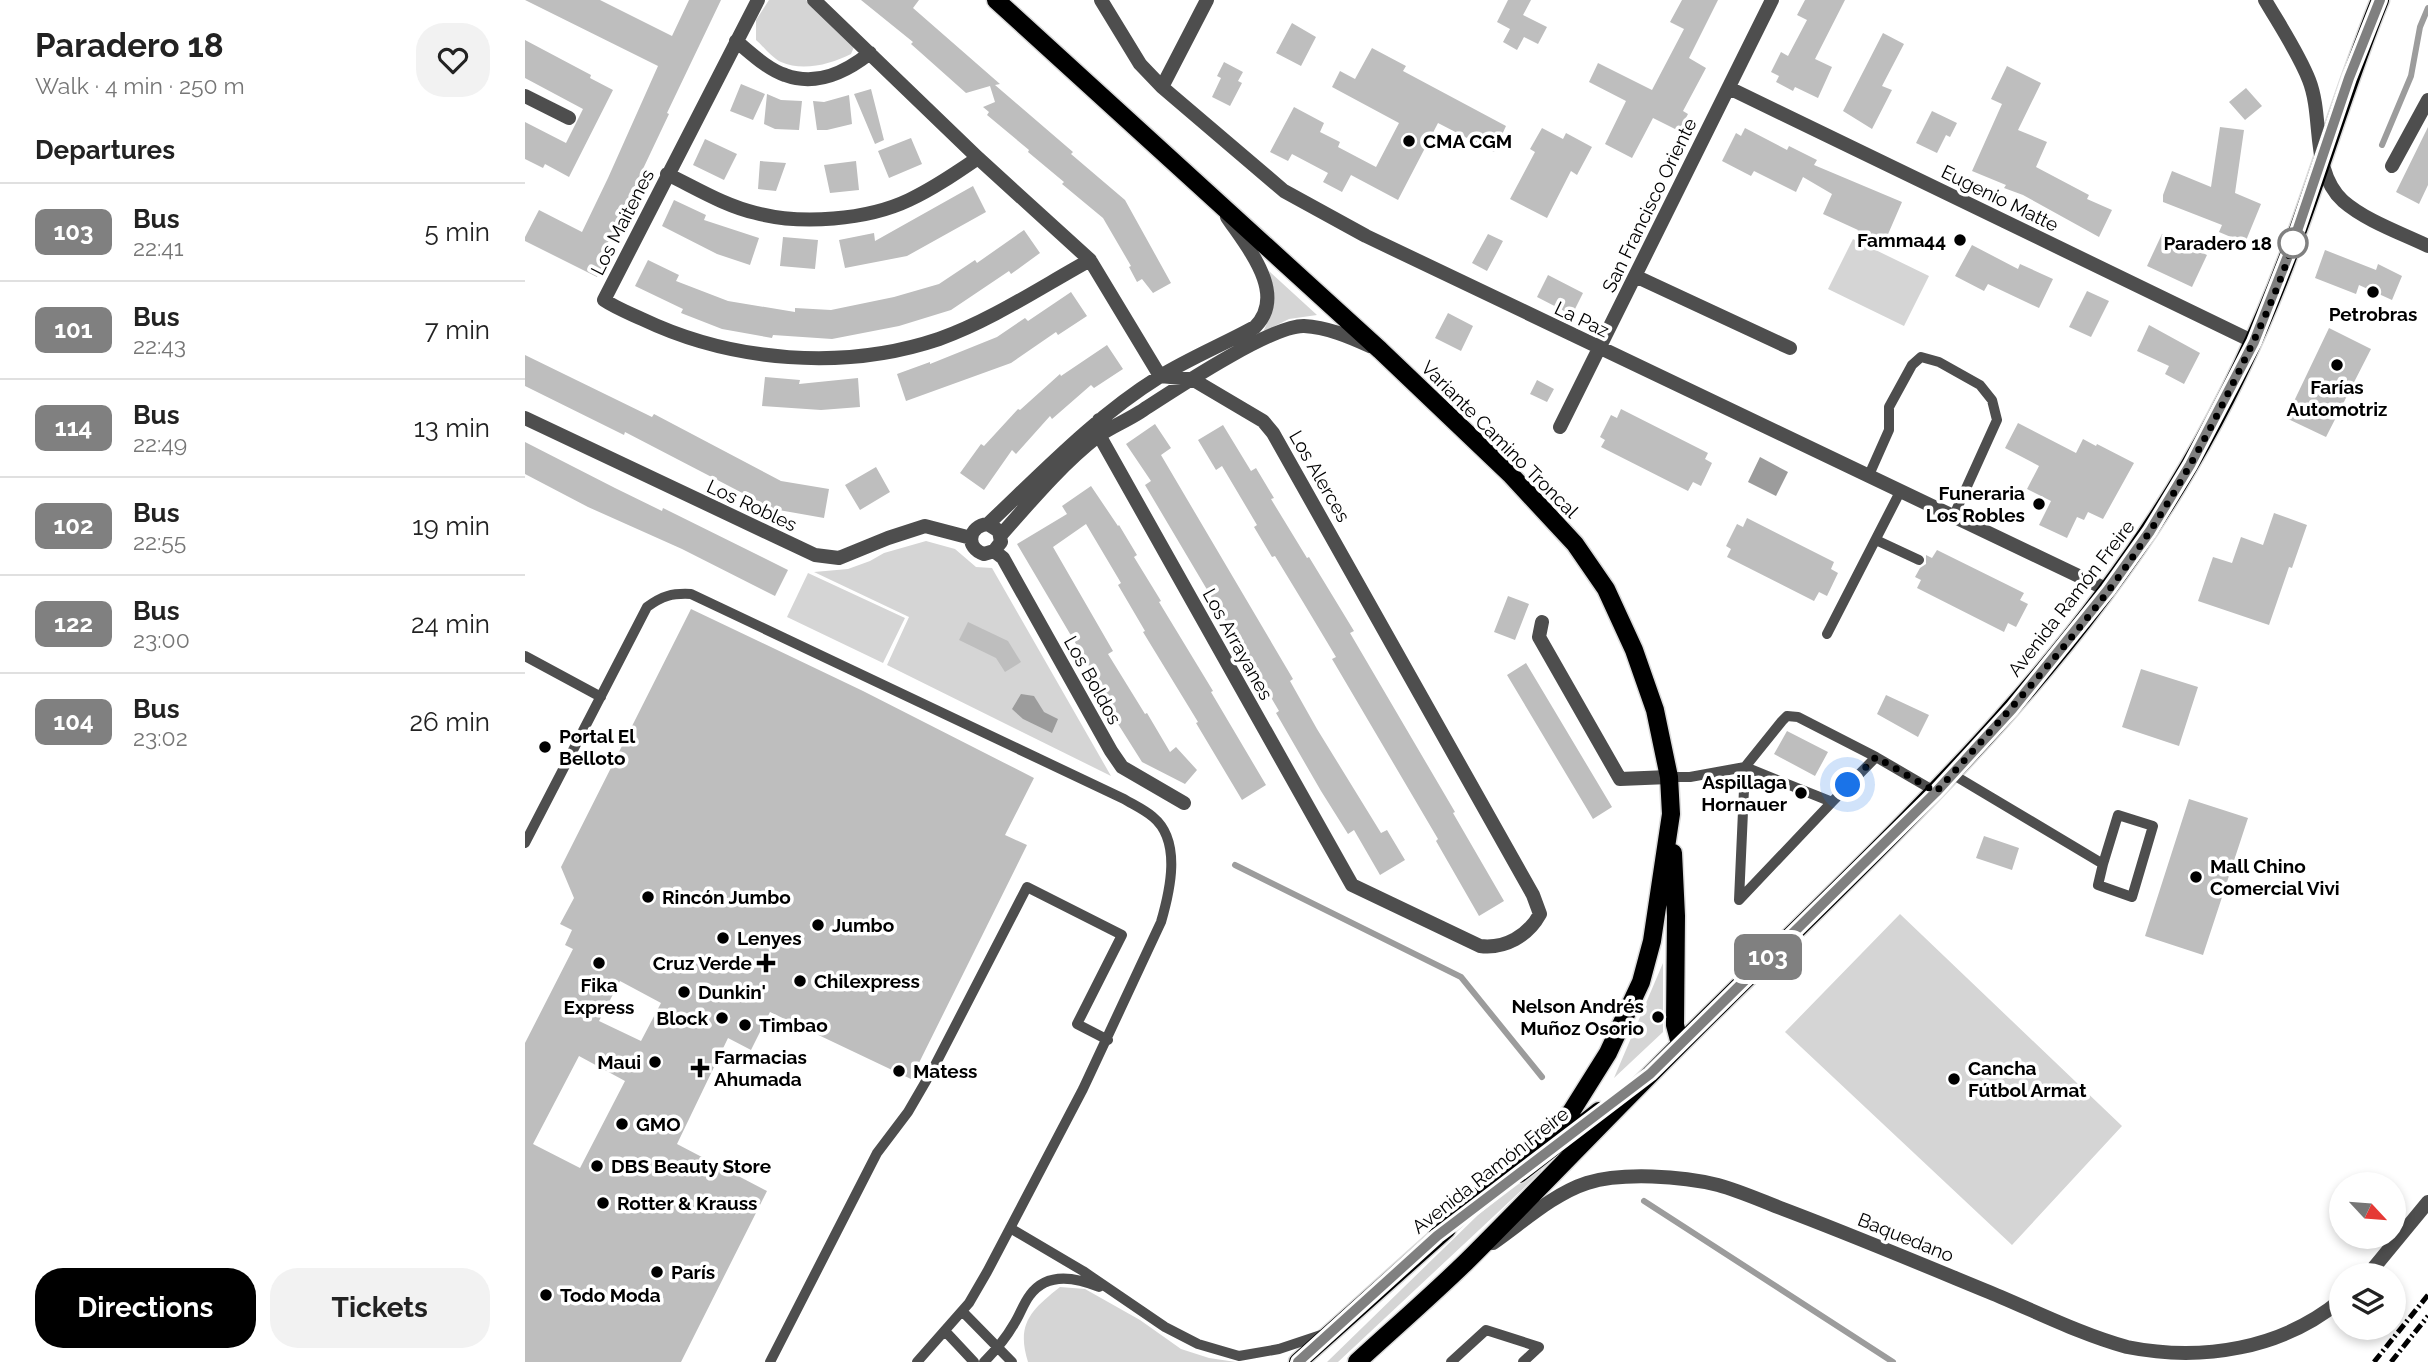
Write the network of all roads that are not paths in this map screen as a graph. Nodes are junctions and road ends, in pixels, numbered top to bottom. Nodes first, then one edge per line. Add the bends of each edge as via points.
1 (758, 0) edge
2 (814, 0) edge
3 (996, 0) edge
4 (1101, 0) edge
5 (1207, 0) edge
6 (1772, 0) edge
7 (2253, 0) edge
8 (2380, 0) edge
9 (2267, 4) edge
10 (736, 41) junction
11 (870, 53) junction
12 (1162, 87) junction
13 (1729, 88) junction
14 (525, 96) edge
15 (2428, 100) edge
16 (569, 118) dead end
17 (978, 159) junction
18 (2321, 159) junction
19 (2392, 166) dead end
20 (667, 174) junction
21 (1218, 203) junction
22 (2428, 246) edge
23 (1090, 260) junction
24 (1635, 276) junction
25 (1258, 334) junction
26 (2254, 342) junction
27 (1790, 348) dead end
28 (1600, 349) junction
29 (1380, 350) junction
30 (1160, 376) junction
31 (1192, 379) junction
32 (525, 418) edge
33 (1560, 427) dead end
34 (1099, 428) junction
35 (1869, 475) junction
36 (1901, 490) junction
37 (1954, 515) junction
38 (988, 524) junction
39 (1000, 535) junction
40 (971, 538) junction
41 (1876, 540) junction
42 (994, 551) junction
43 (1919, 559) dead end
44 (2108, 590) junction
45 (1542, 622) dead end
46 (1827, 634) dead end
47 (525, 656) edge
48 (601, 697) junction
49 (1876, 757) junction
50 (1745, 767) junction
51 (1952, 774) junction
52 (1669, 777) junction
53 (1936, 792) junction
54 (1832, 802) junction
55 (1184, 803) dead end
56 (1671, 814) junction
57 (525, 843) edge
58 (2103, 864) junction
59 (1352, 885) joint
60 (1108, 1040) junction
61 (1679, 1044) junction
62 (1650, 1074) junction
63 (2428, 1202) edge
64 (1010, 1228) junction
65 (1437, 1236) junction
66 (2378, 1263) edge
67 (1462, 1265) junction
68 (1127, 1299) junction
69 (2329, 1309) edge
70 (963, 1311) junction
71 (945, 1331) junction
72 (1330, 1332) junction
73 (999, 1348) junction
74 (771, 1362) edge
75 (917, 1362) edge
76 (974, 1362) edge
77 (984, 1362) edge
78 (1012, 1362) edge
79 (1298, 1362) edge
80 (1357, 1362) edge
81 (1451, 1362) edge
82 (1523, 1362) edge

1 - 10 street, Los Maitenes
2 - 11 street
3 - 21 main road, Variante Camino Troncal
4 - 12 street, La Paz via 1140,64
5 - 12 street
6 - 13 street, San Francisco Oriente
7 - 9 street
8 - 18 main road, Avenida Ramón Freire
9 - 18 street via 2309,79
10 - 11 street via 785,75 802,79 837,75
10 - 20 street, Los Maitenes
11 - 17 street
12 - 28 street, La Paz via 1284,191 1366,236
13 - 24 street, San Francisco Oriente
13 - 26 street, Eugenio Matte
14 - 16 street
15 - 19 street
17 - 20 street via 909,200 876,212 818,219 757,214
17 - 23 street
18 - 22 street via 2330,184 2342,199
18 - 26 main road, Avenida Ramón Freire
20 - 23 street, Los Maitenes via 604,300 674,335 733,349 802,358 851,357 902,348 973,325
21 - 25 street via 1257,263 1269,293
21 - 29 main road, Variante Camino Troncal
23 - 30 street
24 - 27 street
24 - 28 street, San Francisco Oriente
25 - 29 street via 1303,326 1345,335
25 - 30 street
25 - 31 street
26 - 44 main road, Avenida Ramón Freire via 2190,465
28 - 33 street, San Francisco Oriente
28 - 35 street, La Paz
29 - 52 main road, Variante Camino Troncal via 1576,544 1606,589 1634,650 1655,710
30 - 31 street, Los Alerces
30 - 34 street
31 - 34 street
31 - 59 street, Los Alerces via 1263,421 1286,453 1540,914 1516,940 1480,946
32 - 40 street, Los Robles via 815,555 839,558 925,526
34 - 38 street via 1046,466
34 - 39 street
34 - 59 street, Los Arrayanes
35 - 36 street, La Paz
35 - 37 lane via 1889,430 1889,407 1912,365 1921,357 1939,362 1980,385 1992,400 1997,420
36 - 37 street, La Paz
36 - 41 lane
37 - 44 street, La Paz
38 - 39 street
38 - 40 street via 977,527
39 - 42 street
40 - 42 street, Los Robles via 979,553
41 - 43 lane
41 - 46 lane
42 - 55 street, Los Boldos via 1003,558 1122,767
44 - 51 main road, Avenida Ramón Freire via 2012,709
45 - 52 street via 1539,636 1620,779
47 - 48 lane
48 - 57 lane
48 - 60 lane via 647,607 674,593 691,594 1124,799 1155,818 1170,843 1170,893
49 - 50 lane via 1798,717 1787,716
49 - 53 lane
49 - 54 lane
50 - 52 lane
50 - 54 lane
50 - 54 lane via 1738,900
51 - 53 main road, Avenida Ramón Freire
51 - 58 lane
52 - 56 main road, Variante Camino Troncal
53 - 61 main road, Avenida Ramón Freire
56 - 61 main road
56 - 65 main road, Variante Camino Troncal via 1652,941 1641,982 1608,1053 1571,1112
58 - 58 lane via 2098,885 2132,897 2153,826 2118,815
60 - 64 lane
60 - 74 lane via 1077,1024 1122,935 1027,887 933,1069 877,1153
61 - 62 main road, Avenida Ramón Freire
62 - 65 main road, Avenida Ramón Freire
62 - 67 main road, Avenida Ramón Freire
63 - 66 street
64 - 68 lane
64 - 70 lane
65 - 72 main road, Avenida Ramón Freire
67 - 69 street, Baquedano via 1562,1194 1587,1183 1668,1178 1719,1185 2102,1339 2154,1353 2207,1355 2260,1345 2308,1324
67 - 80 main road, Avenida Ramón Freire
68 - 72 lane via 1198,1344 1239,1356
68 - 73 lane via 1086,1281 1065,1277 1045,1282 1030,1294
70 - 71 lane
70 - 73 lane
71 - 75 lane
71 - 76 lane
72 - 79 main road, Avenida Ramón Freire
73 - 77 lane
73 - 78 lane
81 - 82 lane via 1486,1330 1539,1347

